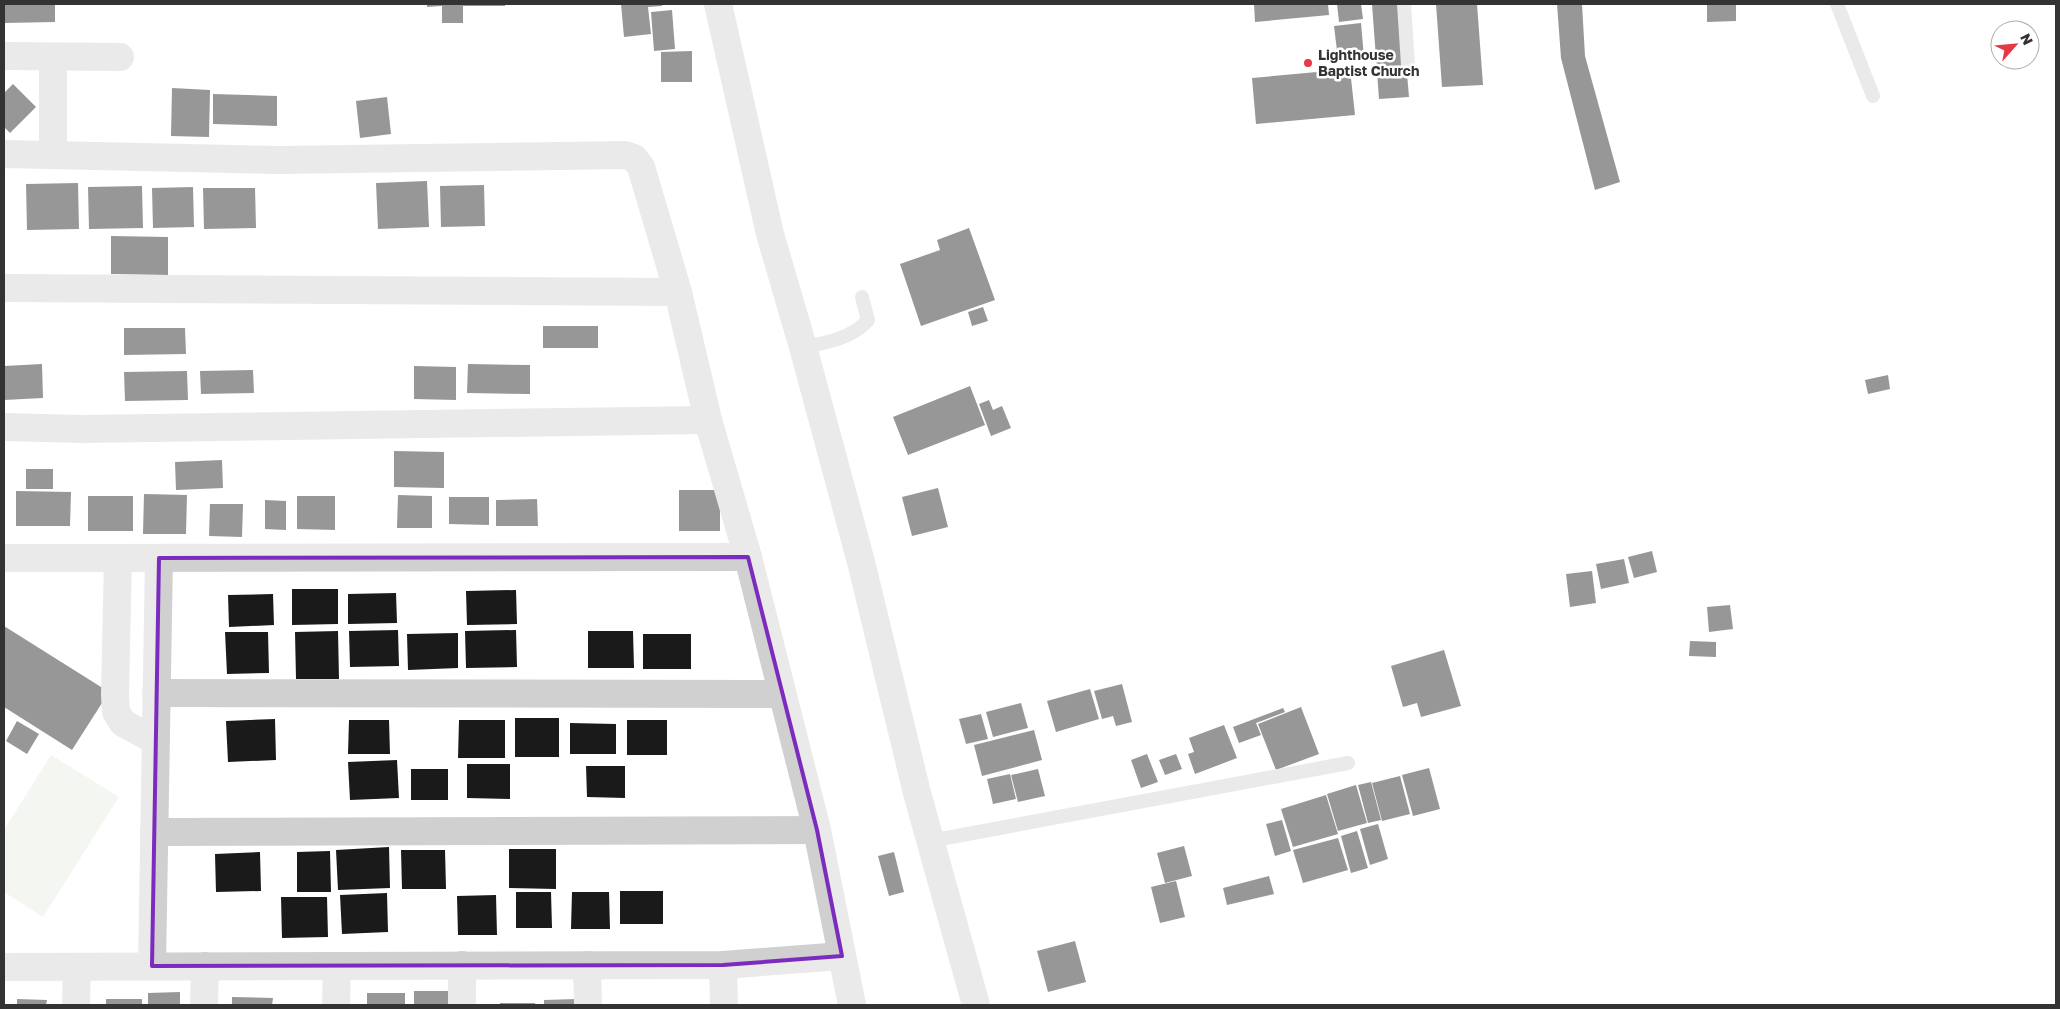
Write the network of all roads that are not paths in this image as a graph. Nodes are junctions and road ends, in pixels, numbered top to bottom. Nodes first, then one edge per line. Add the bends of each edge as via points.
1 (718, 4) edge
2 (1404, 4) edge
3 (1837, 4) edge
4 (4, 56) edge
5 (53, 57) junction
6 (120, 57) dead end
7 (1408, 65) dead end
8 (1873, 96) dead end
9 (4, 154) edge
10 (53, 154) junction
11 (4, 288) edge
12 (678, 292) junction
13 (862, 297) dead end
14 (803, 348) junction
15 (708, 420) junction
16 (4, 427) edge
17 (748, 557) junction
18 (4, 558) edge
19 (118, 558) junction
20 (159, 558) junction
21 (156, 693) junction
22 (782, 694) junction
23 (156, 741) junction
24 (1348, 763) dead end
25 (817, 830) junction
26 (154, 832) junction
27 (930, 842) junction
28 (842, 956) junction
29 (462, 965) junction
30 (587, 965) junction
31 (723, 965) junction
32 (152, 966) junction
33 (205, 966) junction
34 (337, 966) junction
35 (4, 967) edge
36 (77, 967) junction
37 (76, 1005) edge
38 (204, 1005) edge
39 (336, 1005) edge
40 (462, 1005) edge
41 (588, 1005) edge
42 (724, 1005) edge
43 (852, 1005) edge
44 (976, 1005) edge

1 - 14 street via 770,234
2 - 7 lane
3 - 8 lane
4 - 5 street
5 - 6 street
5 - 10 street
9 - 10 street
10 - 12 street via 279,160 625,156 634,158 641,167
11 - 12 street
12 - 15 street
13 - 14 lane via 868,320 860,329 829,342
14 - 27 street via 861,562
15 - 16 street via 82,429
15 - 17 street
17 - 20 street
17 - 22 street
18 - 19 street
19 - 20 street
19 - 23 street via 116,712 123,723
20 - 21 street
21 - 22 street
21 - 23 street
22 - 25 street
23 - 26 street
24 - 27 lane
25 - 26 street
25 - 28 street
26 - 32 street
27 - 44 street
28 - 31 street
28 - 43 street
29 - 30 street
29 - 34 street
29 - 40 street
30 - 31 street
30 - 41 street
31 - 42 street
32 - 33 street
32 - 36 street
33 - 34 street
33 - 38 street
34 - 39 street
35 - 36 street
36 - 37 street

